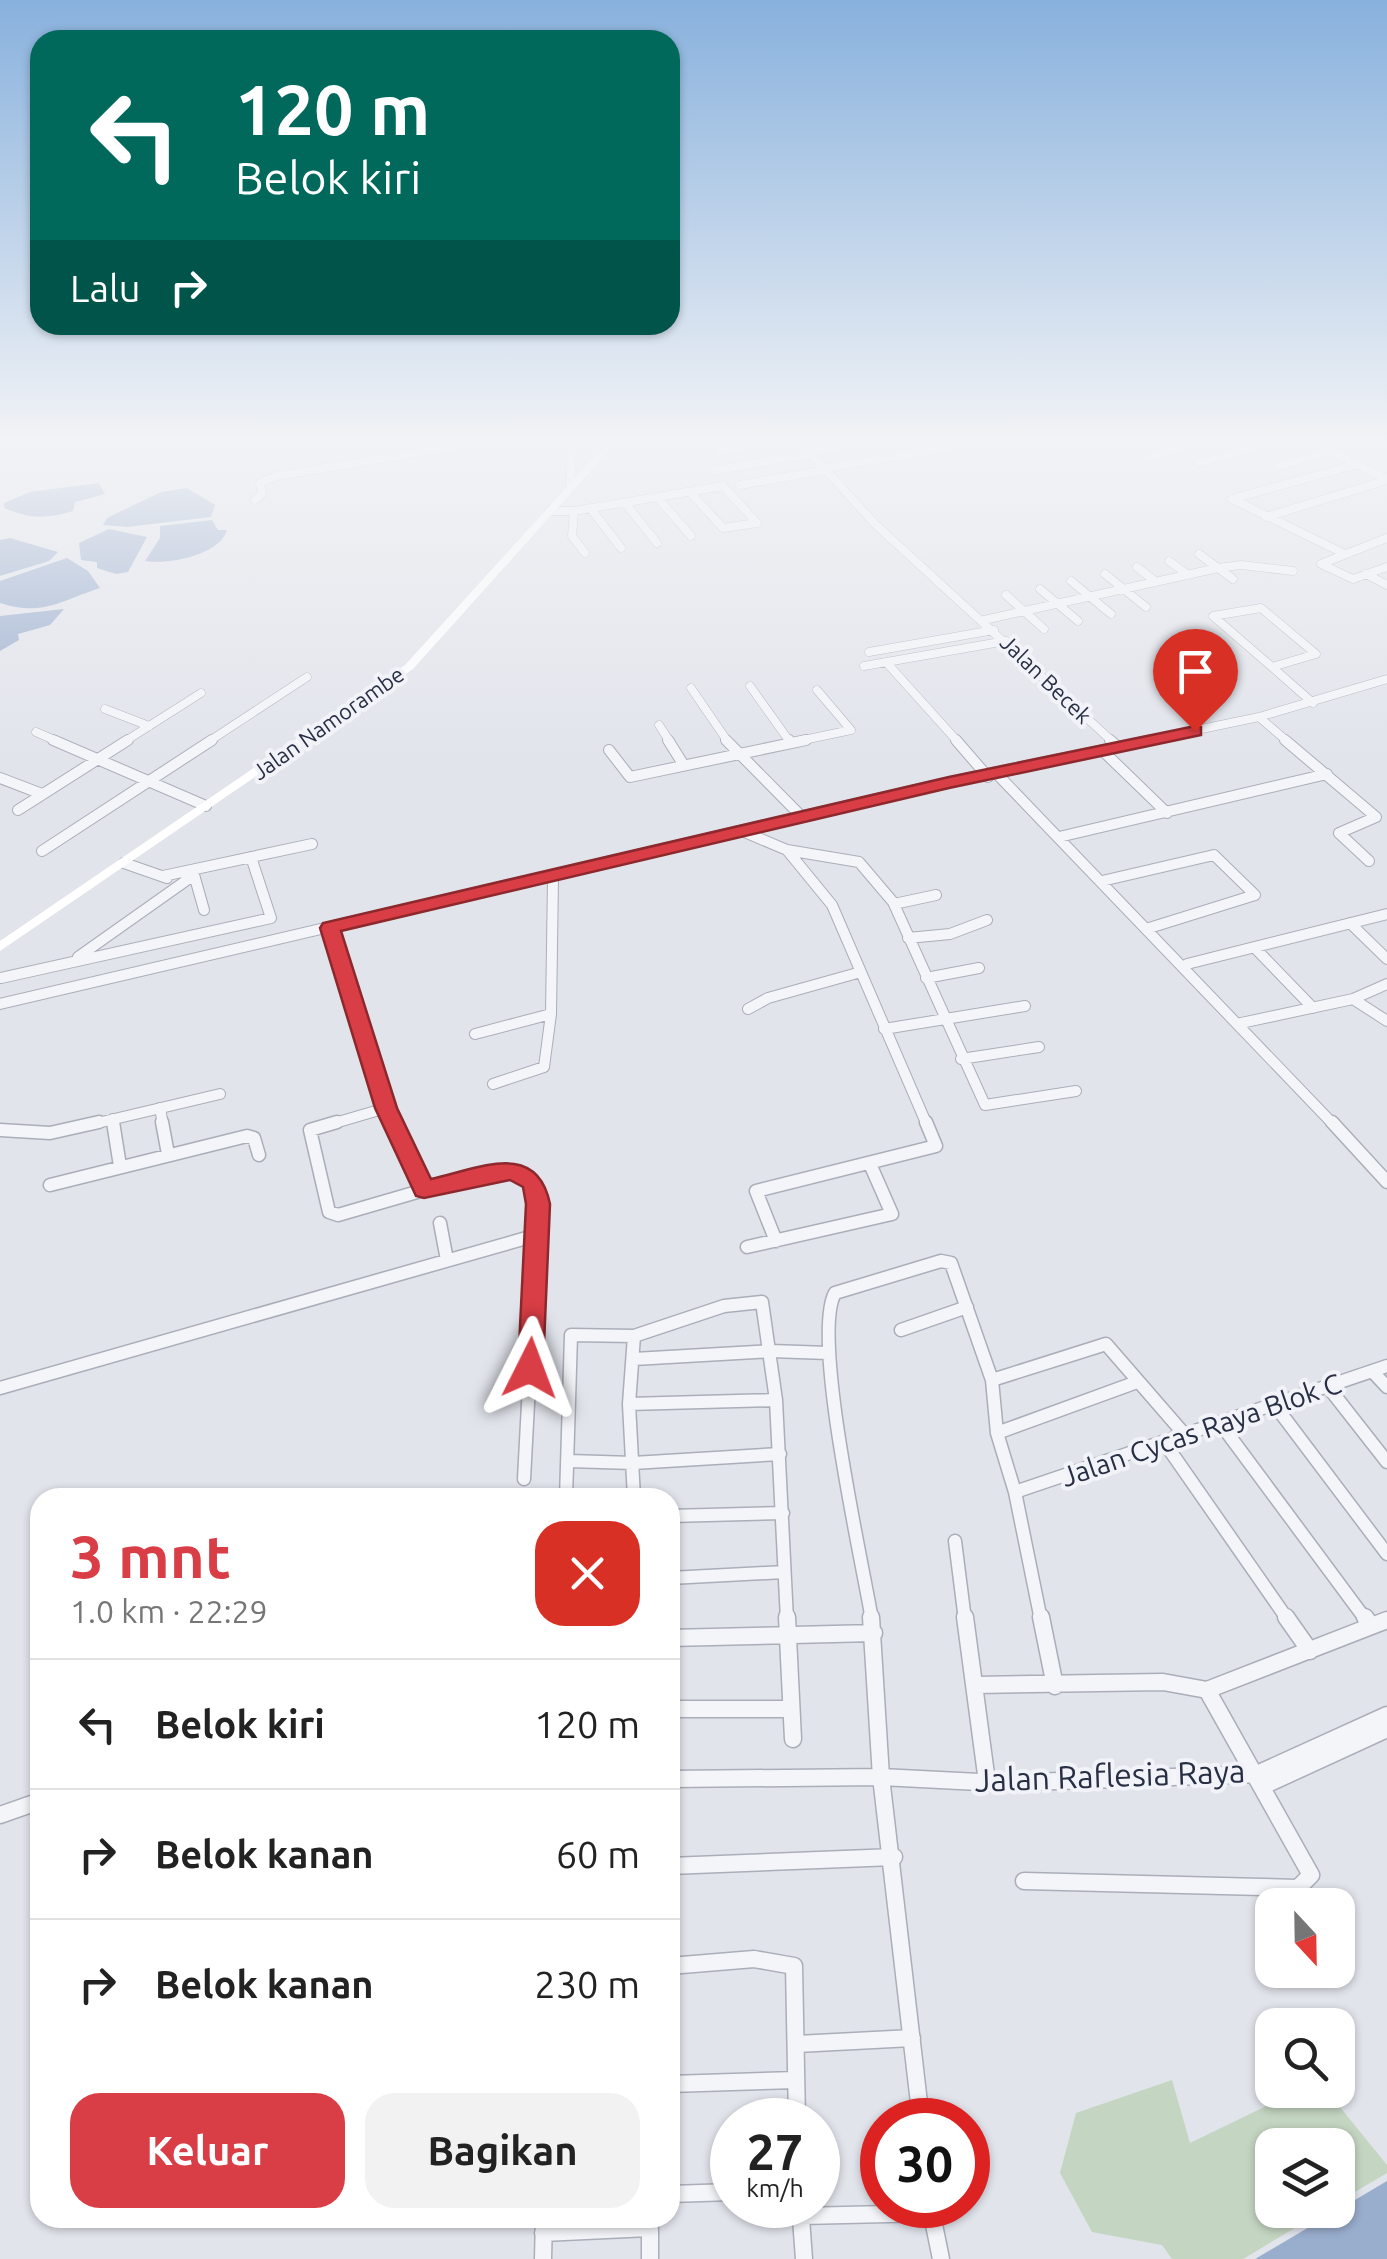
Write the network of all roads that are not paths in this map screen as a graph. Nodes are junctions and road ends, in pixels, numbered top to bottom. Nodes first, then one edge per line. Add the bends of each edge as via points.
1 (513, 550) edge
2 (904, 550) edge
3 (1337, 550) edge
4 (1351, 550) edge
5 (1343, 553) junction
6 (1199, 554) dead end
7 (1169, 560) dead end
8 (1137, 567) dead end
9 (1387, 567) edge
10 (1218, 568) junction
11 (1293, 571) dead end
12 (1105, 574) dead end
13 (1366, 574) junction
14 (1188, 575) junction
15 (1233, 579) dead end
16 (1071, 581) dead end
17 (1156, 582) junction
18 (1387, 584) edge
19 (1040, 589) dead end
20 (1124, 590) junction
21 (1006, 596) dead end
22 (1091, 598) junction
23 (1059, 605) junction
24 (1146, 607) dead end
25 (1025, 612) junction
26 (1111, 614) dead end
27 (984, 620) junction
28 (1078, 621) dead end
29 (1044, 629) dead end
30 (994, 630) junction
31 (1006, 640) junction
32 (870, 652) dead end
33 (886, 662) junction
34 (864, 666) dead end
35 (1270, 668) junction
36 (307, 677) dead end
37 (1387, 679) edge
38 (750, 686) dead end
39 (691, 688) dead end
40 (817, 690) dead end
41 (201, 692) dead end
42 (1313, 703) junction
43 (105, 709) dead end
44 (1259, 717) junction
45 (659, 725) dead end
46 (149, 726) junction
47 (36, 732) dead end
48 (791, 743) junction
49 (1118, 747) junction
50 (610, 750) dead end
51 (1103, 750) junction
52 (736, 754) junction
53 (99, 759) junction
54 (684, 764) junction
55 (1327, 774) junction
56 (993, 776) junction
57 (0, 778) edge
58 (148, 781) junction
59 (42, 794) junction
60 (206, 806) junction
61 (18, 810) dead end
62 (1167, 813) junction
63 (802, 817) junction
64 (742, 831) junction
65 (1060, 836) junction
66 (312, 844) dead end
67 (786, 850) junction
68 (42, 852) dead end
69 (251, 857) junction
70 (1369, 861) dead end
71 (124, 863) junction
72 (194, 872) junction
73 (163, 876) junction
74 (553, 878) junction
75 (1102, 881) junction
76 (181, 885) junction
77 (936, 895) dead end
78 (894, 904) junction
79 (204, 910) dead end
80 (1387, 914) edge
81 (987, 920) dead end
82 (1350, 923) junction
83 (330, 928) junction
84 (1146, 928) junction
85 (908, 938) junction
86 (0, 947) edge
87 (1255, 948) junction
88 (1387, 959) edge
89 (70, 963) junction
90 (1187, 964) junction
91 (979, 968) dead end
92 (861, 972) junction
93 (1, 978) edge
94 (926, 978) junction
95 (1387, 984) edge
96 (1353, 999) junction
97 (0, 1004) edge
98 (1025, 1006) dead end
99 (1313, 1008) junction
100 (748, 1009) dead end
101 (551, 1014) junction
102 (944, 1019) junction
103 (1387, 1021) edge
104 (1240, 1023) junction
105 (884, 1029) junction
106 (475, 1034) dead end
107 (1039, 1047) dead end
108 (961, 1059) junction
109 (493, 1084) dead end
110 (1076, 1091) dead end
111 (220, 1094) dead end
112 (160, 1108) junction
113 (386, 1108) junction
114 (113, 1119) junction
115 (0, 1130) edge
116 (168, 1154) junction
117 (260, 1155) dead end
118 (870, 1164) junction
119 (120, 1166) junction
120 (1387, 1182) edge
121 (50, 1185) dead end
122 (424, 1190) junction
123 (440, 1223) dead end
124 (536, 1235) junction
125 (776, 1241) junction
126 (748, 1247) dead end
127 (447, 1260) junction
128 (966, 1307) junction
129 (900, 1330) dead end
130 (634, 1336) junction
131 (772, 1351) junction
132 (828, 1353) junction
133 (634, 1359) junction
134 (1380, 1368) edge
135 (992, 1380) junction
136 (1137, 1382) junction
137 (1387, 1387) edge
138 (0, 1388) edge
139 (1329, 1388) junction
140 (776, 1400) junction
141 (629, 1404) junction
142 (1274, 1404) junction
143 (1220, 1422) junction
144 (997, 1433) junction
145 (1185, 1435) junction
146 (1164, 1442) junction
147 (780, 1454) junction
148 (569, 1461) junction
149 (1387, 1462) edge
150 (633, 1463) junction
151 (524, 1479) dead end
152 (567, 1488) edge
153 (634, 1488) edge
154 (1015, 1492) junction
155 (783, 1513) junction
156 (680, 1516) edge
157 (954, 1541) dead end
158 (1387, 1554) edge
159 (784, 1572) junction
160 (680, 1577) edge
161 (1387, 1620) edge
162 (1371, 1626) junction
163 (788, 1633) junction
164 (874, 1633) junction
165 (680, 1638) edge
166 (1310, 1651) junction
167 (976, 1684) junction
168 (1054, 1686) junction
169 (1207, 1690) junction
170 (680, 1709) edge
171 (790, 1709) junction
172 (1387, 1715) edge
173 (1387, 1729) edge
174 (793, 1739) dead end
175 (1342, 1742) junction
176 (881, 1777) junction
177 (680, 1780) edge
178 (1260, 1780) junction
179 (987, 1782) junction
180 (30, 1804) edge
181 (0, 1815) edge
182 (894, 1857) junction
183 (680, 1866) edge
184 (1024, 1881) dead end
185 (680, 1966) edge
186 (912, 2038) junction
187 (797, 2044) junction
188 (796, 2080) junction
189 (680, 2084) edge
190 (796, 2098) edge
191 (919, 2098) edge
192 (710, 2193) edge
193 (680, 2194) edge
194 (544, 2228) edge
195 (649, 2228) edge
196 (802, 2228) edge
197 (934, 2228) edge
198 (940, 2258) edge
199 (543, 2259) edge
200 (650, 2259) edge
201 (804, 2259) edge

1 - 60 main road, Jalan Namorambe via 409,667
2 - 27 street, Jalan Becek
3 - 5 street
4 - 5 street
5 - 13 street via 1321,564 1348,578
6 - 10 street
7 - 14 street
8 - 17 street
9 - 13 street
10 - 11 street
10 - 14 street
10 - 15 street
12 - 20 street
13 - 18 street
14 - 17 street
16 - 22 street
17 - 20 street
19 - 23 street
20 - 22 street
20 - 24 street
21 - 25 street
22 - 23 street
22 - 26 street
23 - 25 street
23 - 28 street
25 - 27 street
25 - 29 street
27 - 30 street, Jalan Becek
30 - 31 street, Jalan Becek
30 - 32 street
31 - 33 street
31 - 49 street, Jalan Becek
33 - 34 street
33 - 56 street via 923,711
35 - 35 street via 1213,618 1212,616 1261,608 1316,654
35 - 42 street
36 - 58 street
37 - 42 street
38 - 48 street
39 - 52 street
40 - 48 street via 851,730
41 - 46 street
42 - 44 street
43 - 46 street
44 - 49 street
44 - 55 street
45 - 54 street
46 - 53 street
47 - 53 street
48 - 52 street
49 - 51 street
50 - 54 street via 628,776
51 - 56 street
51 - 62 street
52 - 54 street
52 - 63 street
53 - 58 street
53 - 59 street
55 - 62 street
55 - 70 street via 1376,817 1340,833
56 - 63 street
56 - 65 street
57 - 59 street
58 - 60 street
58 - 68 street
59 - 61 street
60 - 71 main road, Jalan Namorambe
62 - 65 street
63 - 64 street
64 - 67 street
64 - 74 street
65 - 75 street
66 - 69 street
67 - 78 street via 856,860
67 - 92 street via 832,905
69 - 72 street
69 - 89 street via 270,918
71 - 73 street
71 - 86 main road, Jalan Namorambe
72 - 73 street
72 - 76 street
72 - 79 street
73 - 76 street
74 - 83 street
74 - 101 street
75 - 84 street
75 - 84 street via 1212,854 1254,894
76 - 89 street
77 - 78 street
78 - 85 street
80 - 82 street
81 - 85 street via 950,934
82 - 87 street
82 - 88 street
83 - 97 street
83 - 113 street
84 - 90 street
85 - 94 street
87 - 90 street
87 - 99 street
89 - 93 street
90 - 104 street
91 - 94 street
92 - 100 street
92 - 105 street
94 - 102 street
95 - 96 street
96 - 99 street
96 - 103 street
98 - 102 street
99 - 104 street
101 - 106 street
101 - 109 street via 543,1069
102 - 105 street
102 - 108 street
104 - 120 street
105 - 118 street via 936,1146
107 - 108 street
108 - 110 street via 988,1107
111 - 112 street
112 - 114 street
112 - 116 street
113 - 122 street
113 - 122 street via 310,1130 327,1210 338,1214
114 - 115 street via 47,1134 28,1125
114 - 119 street
116 - 117 street via 248,1136
116 - 119 street
118 - 125 street via 756,1191
118 - 125 street via 892,1214
119 - 121 street
122 - 124 street via 524,1173 537,1193
123 - 127 street
124 - 127 street
124 - 151 street
125 - 126 street
127 - 138 street
128 - 129 street
128 - 132 street via 946,1260 835,1293
128 - 135 street
130 - 131 street via 760,1301
130 - 133 street
130 - 148 street via 571,1335
131 - 132 street
131 - 133 street
131 - 140 street
132 - 164 street
133 - 141 street
134 - 137 street
134 - 139 street, Jalan Cycas Raya Blok C
135 - 136 street via 1101,1343 1115,1349
135 - 144 street
136 - 144 street
136 - 145 street
139 - 142 street, Jalan Cycas Raya Blok C
139 - 149 street
140 - 141 street
140 - 147 street
141 - 150 street
142 - 143 street, Jalan Cycas Raya Blok C
142 - 158 street
143 - 145 street, Jalan Cycas Raya Blok C
143 - 162 street
144 - 154 street
145 - 146 street, Jalan Cycas Raya Blok C
146 - 154 street, Jalan Cycas Raya Blok C
146 - 166 street
147 - 150 street
147 - 155 street
148 - 150 street
148 - 152 street
150 - 153 street
154 - 168 street
155 - 156 street
155 - 159 street
157 - 167 street
159 - 160 street
159 - 163 street
161 - 162 street
162 - 166 street
163 - 164 street
163 - 165 street
163 - 171 street
164 - 176 street
166 - 169 street
167 - 168 street
167 - 179 street
168 - 169 street via 1163,1682
169 - 178 street
170 - 171 street
171 - 174 street
172 - 175 street, Jalan Raflesia Raya
173 - 175 street, Jalan Raflesia Raya
175 - 178 street, Jalan Raflesia Raya
176 - 177 street, Jalan Raflesia Raya
176 - 179 street, Jalan Raflesia Raya
176 - 182 street
178 - 179 street, Jalan Raflesia Raya
178 - 184 street via 1310,1876 1298,1888
180 - 181 street
182 - 183 street
182 - 186 street
185 - 187 street via 790,1962 796,1972
186 - 187 street
186 - 191 street
187 - 188 street
188 - 189 street
188 - 190 street
192 - 193 street
194 - 199 street
195 - 200 street
196 - 201 street
197 - 198 street

